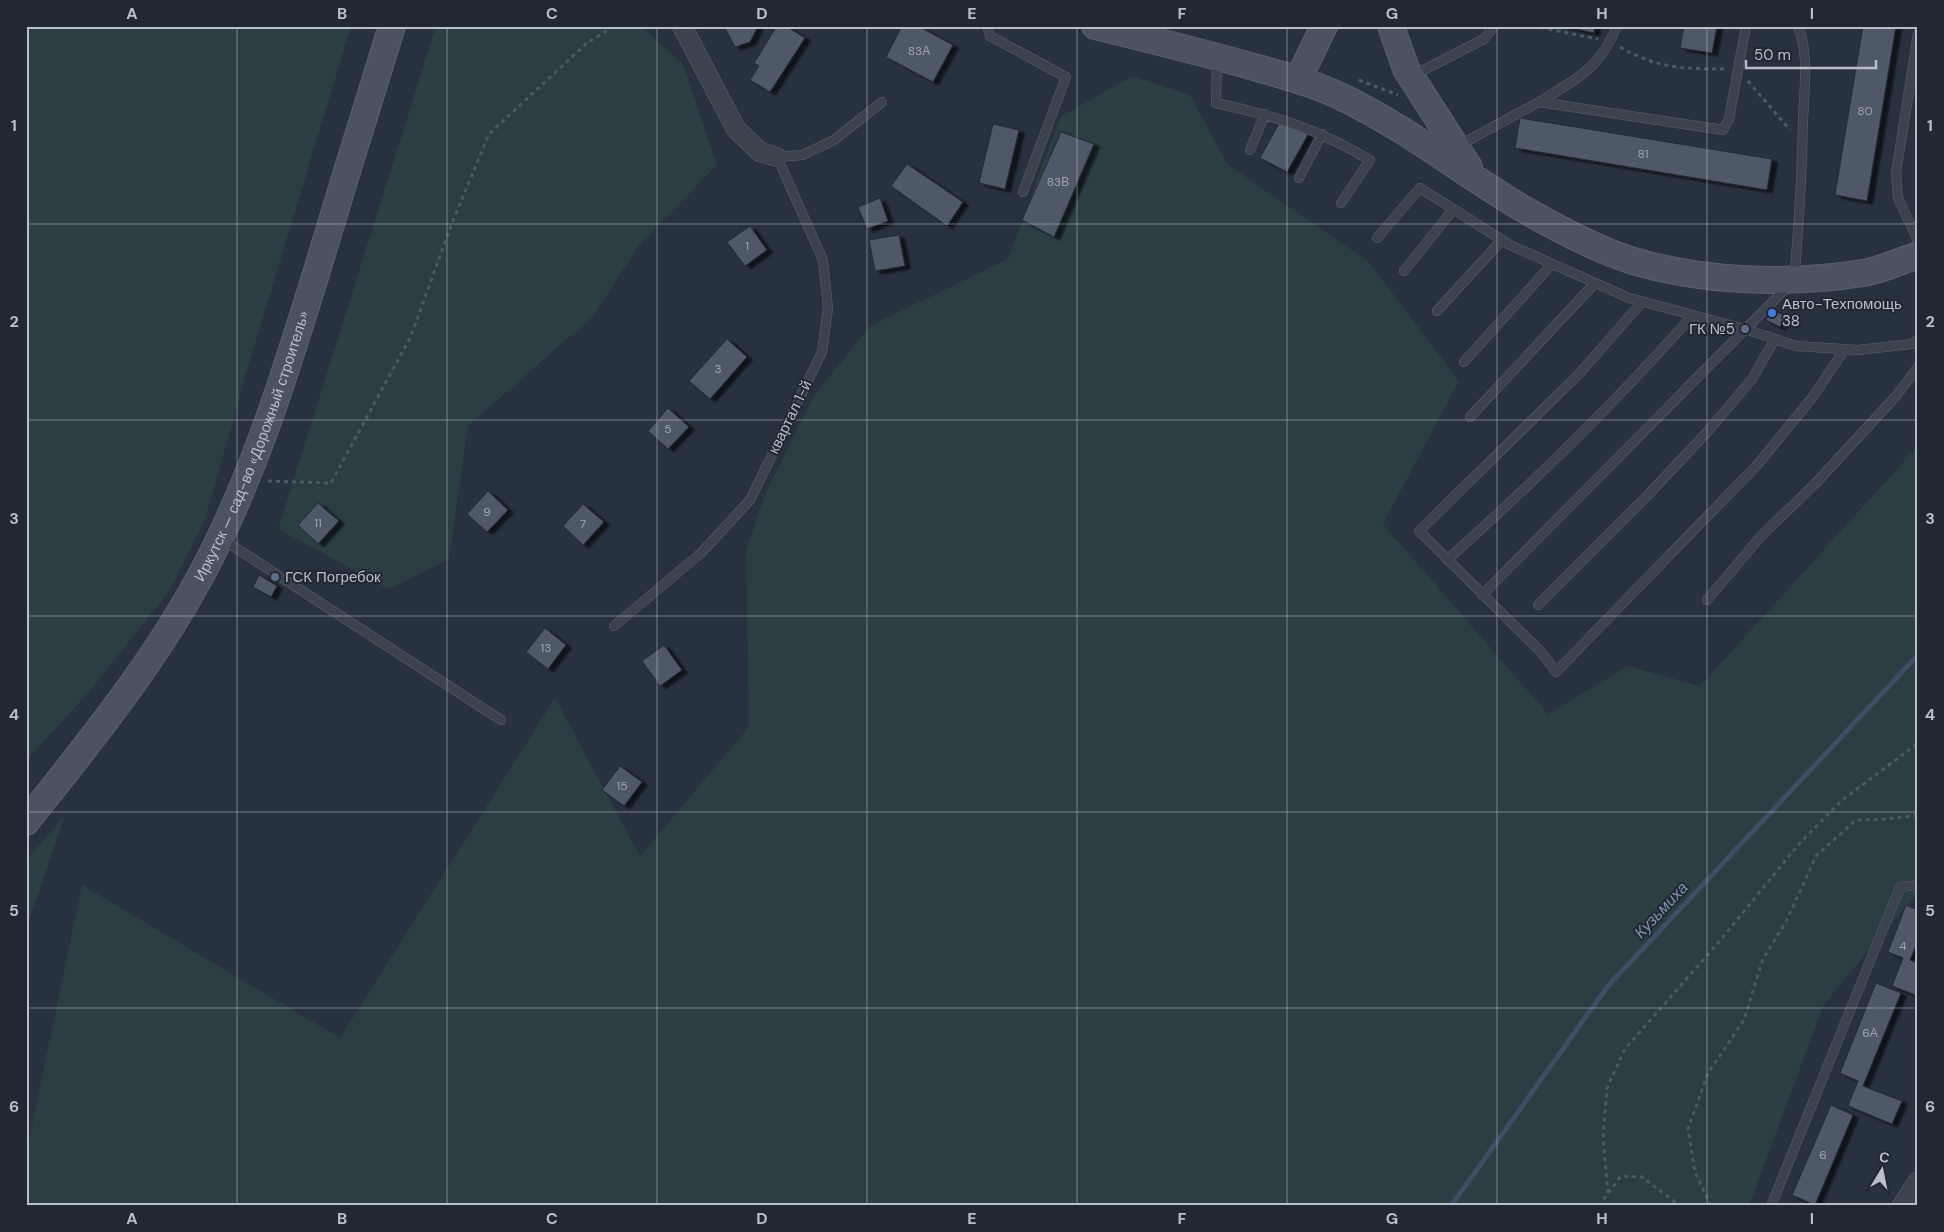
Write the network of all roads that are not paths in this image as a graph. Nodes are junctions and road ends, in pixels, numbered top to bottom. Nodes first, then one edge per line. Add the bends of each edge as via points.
1 (392, 26) edge
2 (682, 26) edge
3 (987, 26) edge
4 (1095, 26) edge
5 (1324, 26) edge
6 (1391, 26) edge
7 (1494, 26) edge
8 (1617, 26) edge
9 (1746, 26) edge
10 (1797, 26) edge
11 (1918, 34) edge
12 (1217, 57) junction
13 (1411, 77) junction
14 (1298, 80) junction
15 (882, 102) dead end
16 (1539, 102) junction
17 (1265, 114) junction
18 (1322, 134) junction
19 (1456, 147) junction
20 (1250, 150) dead end
21 (777, 157) junction
22 (1299, 178) dead end
23 (1478, 179) junction
24 (1022, 192) dead end
25 (1341, 203) dead end
26 (1452, 210) junction
27 (1377, 238) dead end
28 (1502, 240) junction
29 (1918, 241) edge
30 (1918, 256) edge
31 (1552, 264) junction
32 (1404, 271) dead end
33 (1794, 280) junction
34 (1595, 283) junction
35 (1642, 302) junction
36 (1438, 311) dead end
37 (1692, 316) junction
38 (1744, 329) junction
39 (1775, 339) junction
40 (1918, 340) edge
41 (1845, 349) junction
42 (1464, 362) dead end
43 (1918, 367) edge
44 (1470, 417) dead end
45 (220, 538) junction
46 (1447, 560) junction
47 (1482, 595) junction
48 (1707, 600) dead end
49 (1538, 605) dead end
50 (614, 626) dead end
51 (501, 720) dead end
52 (26, 822) edge
53 (1918, 885) edge
54 (1918, 1181) edge
55 (1918, 1189) edge
56 (1771, 1206) edge
57 (1902, 1206) edge
58 (1914, 1206) edge

1 - 45 street, Иркутск — сад-во «Дорожный строитель» via 285,374
2 - 21 street via 736,129 760,152
3 - 24 lane via 990,36 1066,77
4 - 12 street
5 - 14 street
6 - 13 street
7 - 13 lane via 1484,38
8 - 16 lane via 1611,42 1587,72
9 - 16 lane via 1729,120 1723,130
10 - 33 lane via 1802,36 1805,81
11 - 29 lane via 1896,173 1898,198
12 - 14 street
12 - 17 lane via 1216,103
13 - 19 street
14 - 23 street via 1343,97 1383,118
15 - 21 lane via 834,140 803,155
16 - 19 lane
17 - 18 lane
17 - 20 lane
18 - 22 lane
18 - 25 lane via 1370,160
19 - 23 street
21 - 50 lane, квартал 1-й via 823,260 828,308 822,352 750,500 701,553
23 - 33 street via 1532,214 1630,259 1680,272
26 - 27 lane via 1420,188
26 - 28 lane
26 - 32 lane
28 - 31 lane
28 - 36 lane
30 - 33 street via 1865,272
31 - 34 lane
31 - 42 lane
33 - 38 lane
34 - 35 lane
34 - 44 lane
35 - 37 lane
35 - 46 lane via 1578,375 1419,532
37 - 38 lane
37 - 46 lane via 1628,388
38 - 39 lane
38 - 47 lane
39 - 41 lane via 1796,346
39 - 49 lane via 1752,379 1710,430
40 - 41 lane via 1912,344
41 - 47 lane via 1812,398 1758,464 1556,672 1542,653
43 - 48 lane via 1896,396 1815,484 1762,535
45 - 51 lane
45 - 52 street, Иркутск — сад-во «Дорожный строитель» via 170,627 112,714
46 - 47 lane
53 - 56 lane via 1900,887
54 - 57 street
55 - 58 street

